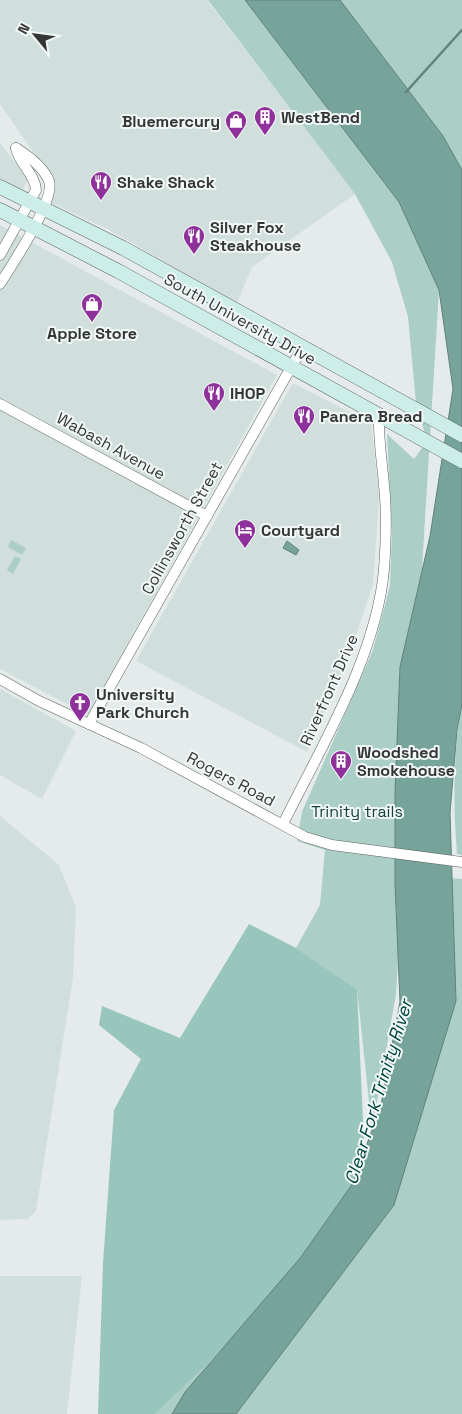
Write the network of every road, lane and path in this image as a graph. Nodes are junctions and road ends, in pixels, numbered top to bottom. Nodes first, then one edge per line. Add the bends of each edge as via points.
1 (0, 186) edge
2 (29, 201) junction
3 (44, 207) junction
4 (0, 210) edge
5 (19, 219) junction
6 (34, 226) junction
7 (0, 255) edge
8 (0, 284) edge
9 (302, 348) junction
10 (290, 367) junction
11 (0, 404) edge
12 (423, 413) junction
13 (379, 414) junction
14 (462, 434) edge
15 (462, 460) edge
16 (207, 516) junction
17 (0, 679) edge
18 (89, 724) junction
19 (283, 824) junction
20 (462, 862) edge

1 - 2 main road, South University Drive
2 - 3 main road, South University Drive
2 - 3 street via 36,185 18,158 16,148 26,154 49,180
2 - 5 street
3 - 6 street
3 - 9 main road, South University Drive
4 - 5 main road, South University Drive
5 - 6 main road, South University Drive
5 - 7 street
6 - 8 street
6 - 10 main road, South University Drive
9 - 10 street, Collinsworth Street
9 - 12 main road, South University Drive
10 - 13 main road, South University Drive
10 - 16 street, Collinsworth Street
11 - 16 street, Wabash Avenue
12 - 13 main road via 396,403 384,405
12 - 14 main road, South University Drive
13 - 15 main road, South University Drive
13 - 19 street, Riverfront Drive via 385,530 384,569 374,624 355,676
16 - 18 street, Collinsworth Street
17 - 18 street, Rogers Road
18 - 19 street, Rogers Road
19 - 20 street, Rogers Road via 305,837 332,845

